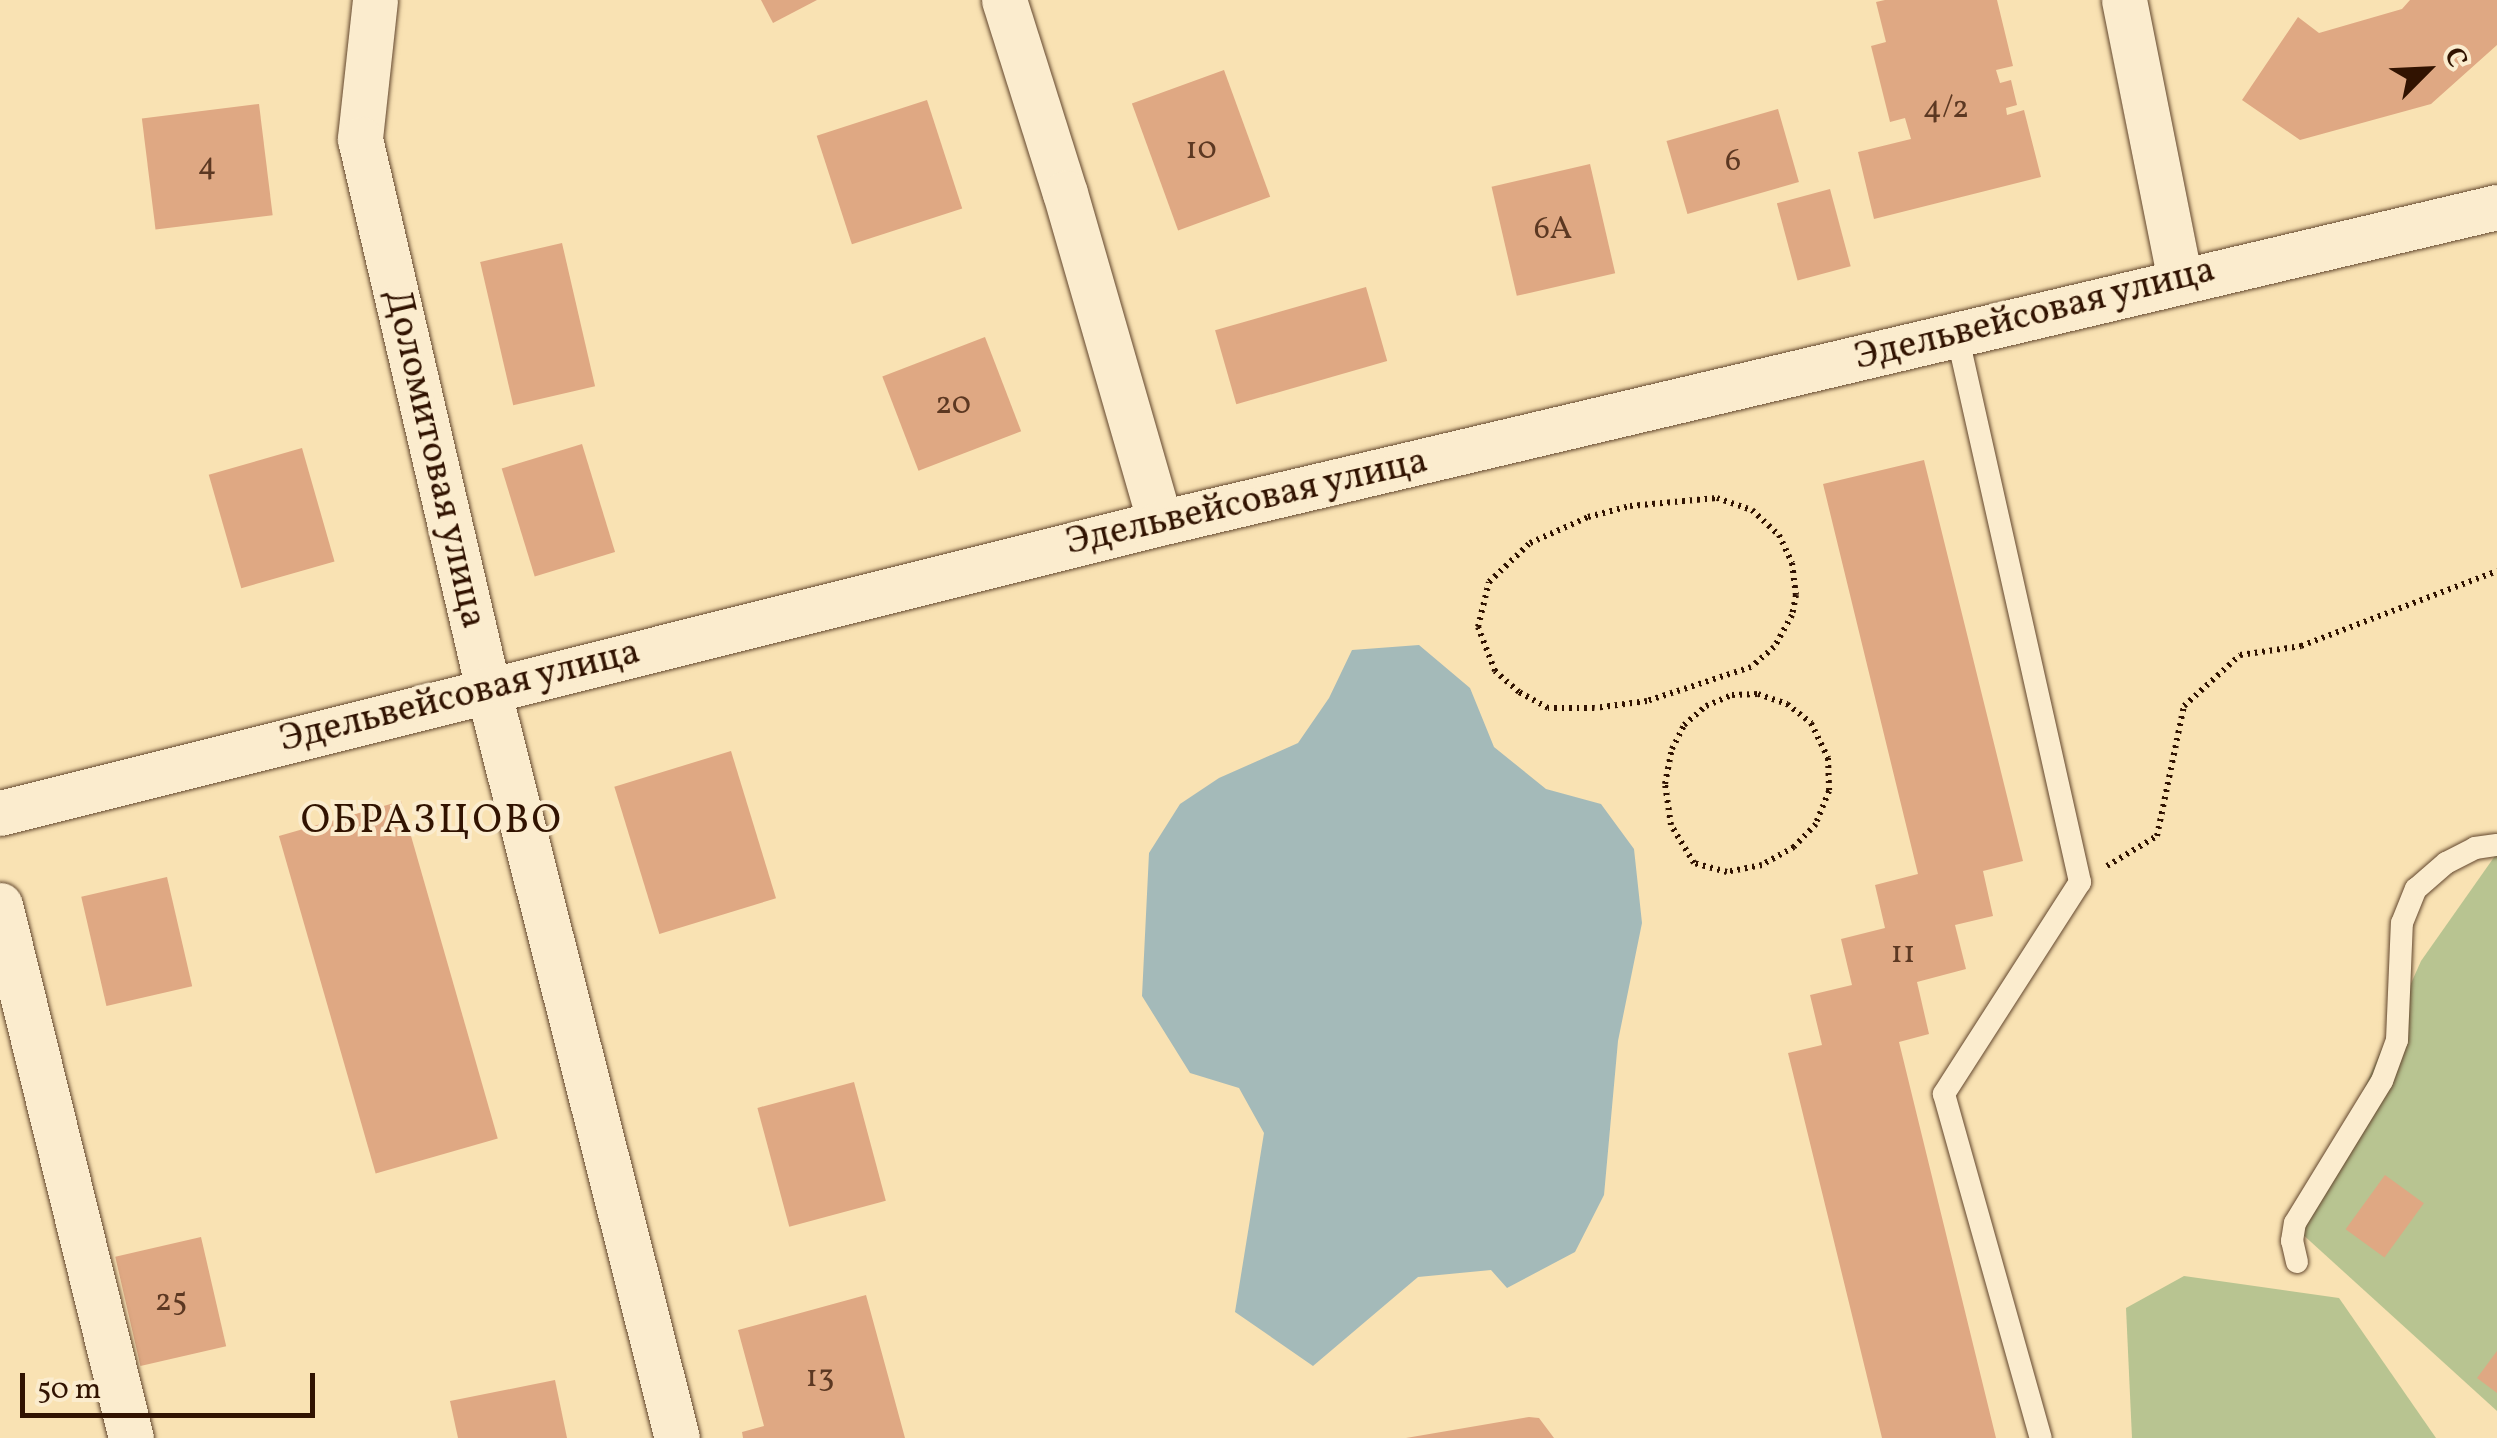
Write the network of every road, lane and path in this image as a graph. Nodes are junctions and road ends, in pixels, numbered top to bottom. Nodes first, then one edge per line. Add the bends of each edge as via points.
1 (375, 0) edge
2 (1004, 0) edge
3 (2124, 0) edge
4 (2497, 207) edge
5 (2180, 280) junction
6 (1957, 334) junction
7 (1630, 506) joint
8 (1160, 523) junction
9 (2497, 572) edge
10 (488, 689) junction
11 (1732, 695) joint
12 (0, 813) edge
13 (2497, 845) edge
14 (2080, 882) junction
15 (0, 904) edge
16 (2298, 1262) dead end
17 (131, 1438) edge
18 (678, 1438) edge
19 (2041, 1438) edge

1 - 10 street, Доломитовая улица via 360,139
2 - 8 street
3 - 5 street
4 - 5 street, Эдельвейсовая улица
5 - 6 street, Эдельвейсовая улица
6 - 8 street, Эдельвейсовая улица
6 - 14 lane
7 - 7 path via 1530,542 1488,582 1478,627 1495,671 1548,708 1647,701 1739,672 1774,646 1792,616 1792,563 1780,535 1752,510 1717,498
8 - 10 street, Эдельвейсовая улица
9 - 14 path via 2301,646 2240,655 2184,706 2157,836
10 - 12 street, Эдельвейсовая улица
10 - 18 street, Доломитовая улица
11 - 11 path via 1684,725 1665,784 1672,826 1694,863 1727,872 1762,865 1794,847 1816,824 1829,791 1828,758 1811,723 1787,704 1758,694
13 - 16 lane via 2446,862 2416,889 2402,923 2397,1040 2382,1081 2295,1224
14 - 19 lane via 1944,1094
15 - 17 street

